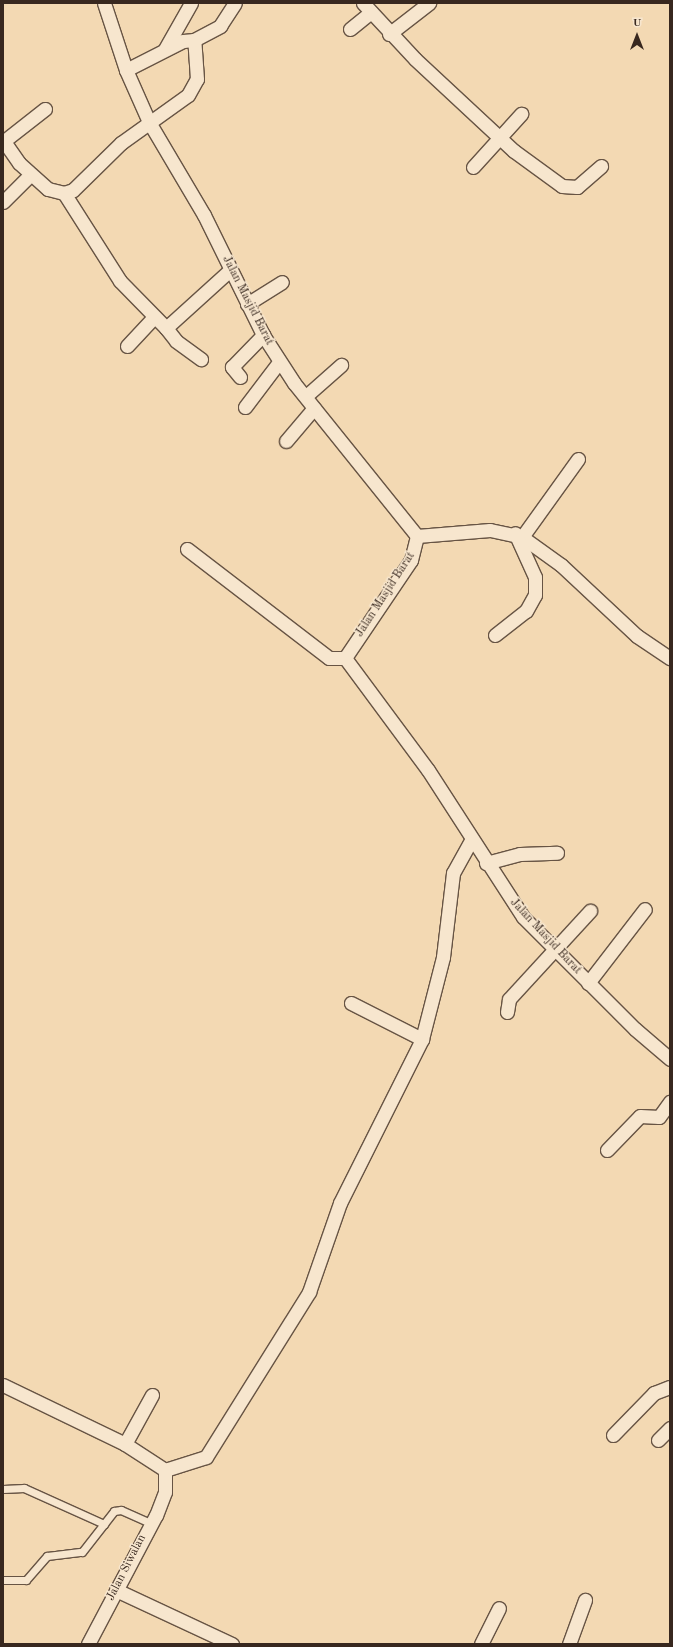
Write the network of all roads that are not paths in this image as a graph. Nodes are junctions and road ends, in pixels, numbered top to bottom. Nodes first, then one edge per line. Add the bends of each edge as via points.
1 (104, 3) edge
2 (191, 3) edge
3 (235, 3) edge
4 (430, 3) edge
5 (366, 5) edge
6 (350, 29) dead end
7 (389, 34) junction
8 (194, 40) junction
9 (165, 49) junction
10 (126, 70) junction
11 (45, 109) dead end
12 (521, 114) dead end
13 (149, 122) junction
14 (500, 137) junction
15 (4, 140) edge
16 (601, 166) dead end
17 (473, 167) dead end
18 (30, 175) junction
19 (64, 192) junction
20 (3, 202) edge
21 (230, 270) junction
22 (282, 282) dead end
23 (247, 304) junction
24 (154, 317) junction
25 (166, 328) junction
26 (263, 335) junction
27 (127, 346) dead end
28 (201, 359) dead end
29 (279, 362) junction
30 (341, 365) dead end
31 (240, 377) dead end
32 (306, 396) junction
33 (245, 407) dead end
34 (314, 408) junction
35 (286, 441) dead end
36 (578, 459) dead end
37 (518, 535) junction
38 (418, 536) junction
39 (187, 549) dead end
40 (495, 636) dead end
41 (345, 658) junction
42 (670, 658) edge
43 (470, 840) junction
44 (557, 853) dead end
45 (486, 863) junction
46 (645, 909) dead end
47 (590, 911) dead end
48 (557, 952) junction
49 (588, 983) junction
50 (351, 1003) dead end
51 (507, 1012) dead end
52 (422, 1039) junction
53 (670, 1059) edge
54 (670, 1102) edge
55 (608, 1150) dead end
56 (3, 1385) edge
57 (670, 1387) edge
58 (152, 1395) dead end
59 (670, 1428) edge
60 (613, 1435) dead end
61 (658, 1440) dead end
62 (125, 1444) junction
63 (165, 1474) junction
64 (3, 1489) edge
65 (150, 1523) junction
66 (104, 1524) junction
67 (3, 1580) edge
68 (116, 1590) junction
69 (585, 1600) dead end
70 (499, 1608) dead end
71 (204, 1638) edge
72 (88, 1644) edge
73 (232, 1644) edge
74 (481, 1644) edge
75 (569, 1644) edge

1 - 10 street, Jalan Masjid Barat
2 - 9 street
3 - 8 street via 220,26
4 - 7 street
5 - 6 street
5 - 7 street
7 - 14 street
8 - 9 street
8 - 13 street via 198,63 193,87 177,106
9 - 10 street
10 - 13 street, Jalan Masjid Barat
11 - 15 street
12 - 14 street
13 - 19 street via 111,151 80,184
13 - 21 street, Jalan Masjid Barat via 200,209
14 - 16 street via 533,166 570,189 577,188
14 - 17 street
15 - 18 street
18 - 19 street via 48,189
18 - 20 street
19 - 24 street via 120,281
21 - 23 street, Jalan Masjid Barat
21 - 25 street
22 - 23 street
23 - 26 street, Jalan Masjid Barat
24 - 25 street
24 - 27 street
25 - 28 street via 176,341
26 - 29 street, Jalan Masjid Barat
26 - 31 street via 232,367
29 - 32 street, Jalan Masjid Barat
29 - 33 street
30 - 32 street
32 - 34 street, Jalan Masjid Barat
34 - 35 street
34 - 38 street, Jalan Masjid Barat
36 - 37 street
37 - 38 street via 466,530
37 - 40 street via 535,577 535,595 526,611
37 - 42 street via 561,565 637,636
38 - 41 street, Jalan Masjid Barat via 412,560
39 - 41 street via 329,658
41 - 43 street, Jalan Masjid Barat via 428,770
43 - 45 street, Jalan Masjid Barat
43 - 52 street via 453,873 443,957
44 - 45 street via 520,854
45 - 48 street, Jalan Masjid Barat via 508,897
46 - 49 street
47 - 48 street
48 - 49 street, Jalan Masjid Barat
48 - 51 street via 509,999
49 - 53 street, Jalan Masjid Barat
50 - 52 street
52 - 63 street via 340,1204 318,1267 298,1312 206,1458
54 - 55 street via 659,1117 640,1116
56 - 62 street
57 - 60 street via 654,1393
58 - 62 street
59 - 61 street
62 - 63 street
63 - 65 street, Jalan Siwalan via 165,1492
64 - 66 lane via 24,1488
65 - 66 lane via 121,1510 114,1511
65 - 68 street, Jalan Siwalan
66 - 67 lane via 82,1552 48,1556 26,1580
68 - 71 street
68 - 72 street, Jalan Siwalan
69 - 75 street
70 - 74 street
71 - 73 street

